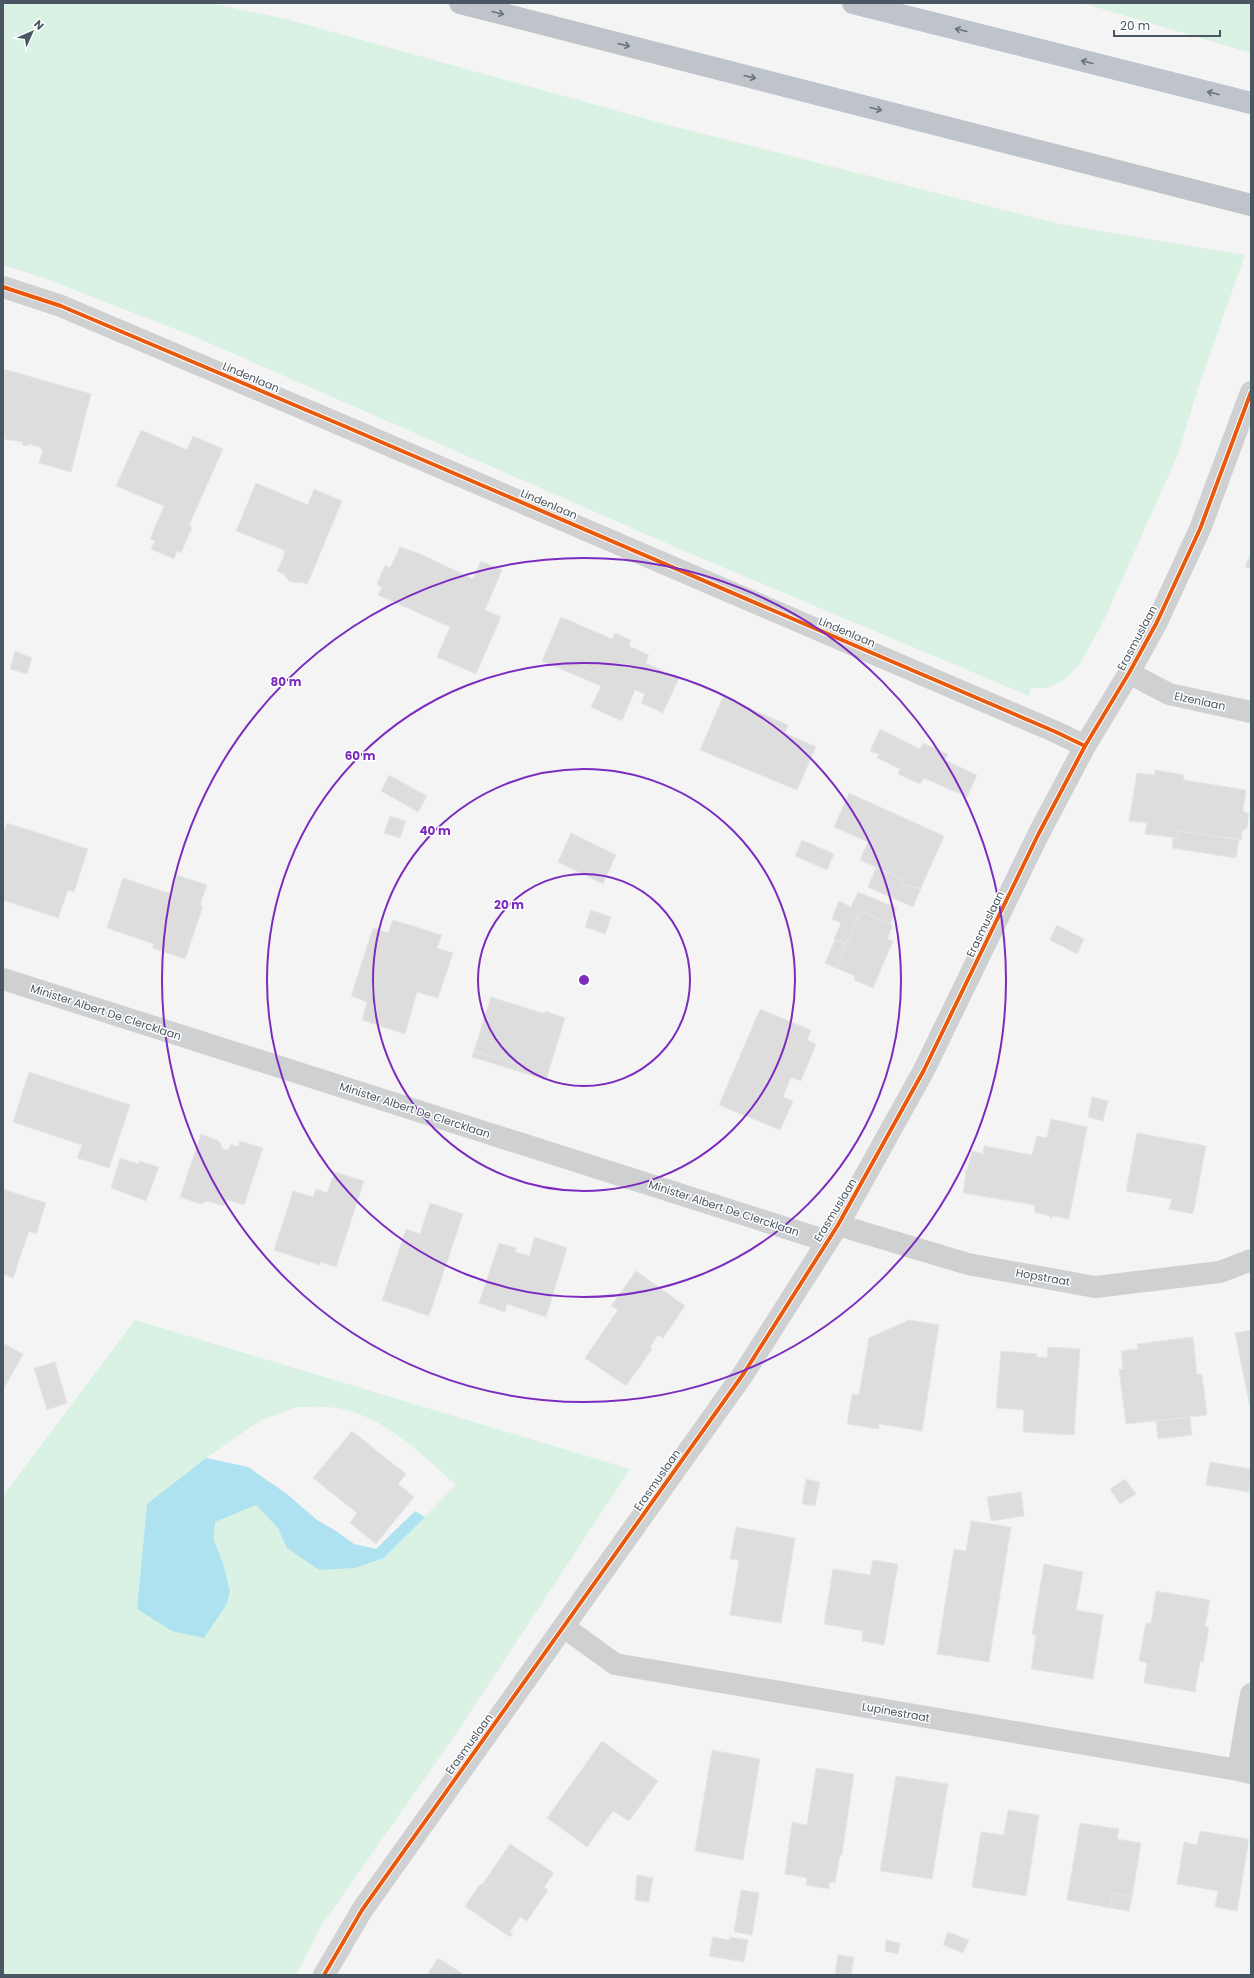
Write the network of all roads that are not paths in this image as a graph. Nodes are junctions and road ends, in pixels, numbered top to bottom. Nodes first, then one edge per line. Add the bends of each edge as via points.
1 (460, 3) edge
2 (853, 3) edge
3 (1251, 103) edge
4 (1251, 205) edge
5 (3, 287) edge
6 (1249, 396) edge
7 (1129, 673) junction
8 (1251, 712) edge
9 (1085, 746) junction
10 (3, 979) edge
11 (833, 1233) junction
12 (1251, 1260) edge
13 (564, 1627) junction
14 (1251, 1694) edge
15 (1247, 1770) edge
16 (324, 1975) edge

1 -> 4 highway
3 -> 2 highway
5 - 9 street, Lindenlaan via 61,306 344,426
6 - 7 street, Erasmuslaan via 1200,529 1157,622
7 - 8 street, Elzenlaan via 1169,694
7 - 9 street, Erasmuslaan
9 - 11 street, Erasmuslaan via 1038,835 924,1070
10 - 11 street, Minister Albert De Clercklaan
11 - 12 street, Hopstraat via 968,1264 1095,1287 1220,1272
11 - 13 street, Erasmuslaan via 744,1373
13 - 15 street, Lupinestraat via 615,1664
13 - 16 street, Erasmuslaan via 362,1910
14 - 15 street, Lupinestraat

